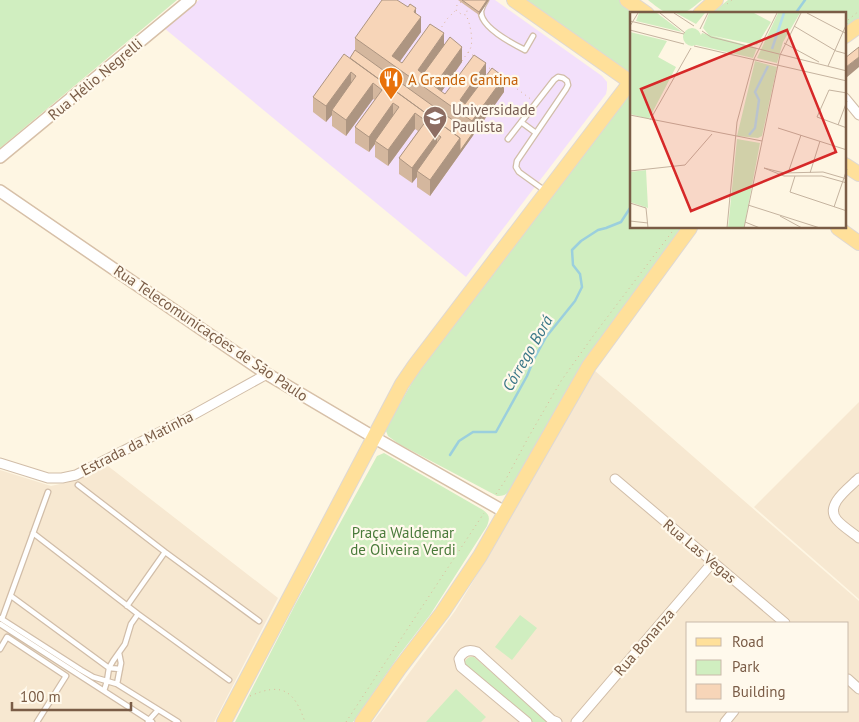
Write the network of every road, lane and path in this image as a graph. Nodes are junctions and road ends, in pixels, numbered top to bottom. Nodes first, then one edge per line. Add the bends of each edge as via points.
1 (190, 0) edge
2 (486, 0) edge
3 (514, 0) edge
4 (627, 0) edge
5 (716, 0) edge
6 (461, 2) edge
7 (468, 7) edge
8 (456, 10) junction
9 (859, 11) edge
10 (644, 12) edge
11 (702, 12) edge
12 (466, 15) junction
13 (846, 21) edge
14 (859, 26) edge
15 (437, 33) edge
16 (846, 35) edge
17 (532, 36) dead end
18 (468, 52) junction
19 (476, 58) edge
20 (462, 62) edge
21 (483, 63) edge
22 (491, 69) edge
23 (506, 80) dead end
24 (630, 80) edge
25 (630, 82) edge
26 (846, 99) edge
27 (536, 103) junction
28 (859, 114) edge
29 (521, 122) junction
30 (536, 133) junction
31 (508, 139) dead end
32 (0, 157) edge
33 (846, 165) edge
34 (859, 174) edge
35 (0, 191) edge
36 (547, 192) junction
37 (689, 229) edge
38 (839, 229) edge
39 (859, 243) edge
40 (267, 374) junction
41 (374, 437) junction
42 (0, 463) edge
43 (615, 478) dead end
44 (859, 478) edge
45 (78, 485) dead end
46 (48, 492) dead end
47 (505, 512) junction
48 (484, 513) dead end
49 (33, 532) junction
50 (859, 538) edge
51 (165, 552) junction
52 (713, 562) junction
53 (10, 596) junction
54 (127, 606) junction
55 (138, 614) junction
56 (1, 620) edge
57 (259, 621) dead end
58 (784, 622) edge
59 (0, 649) edge
60 (120, 653) junction
61 (109, 668) junction
62 (120, 669) junction
63 (229, 680) dead end
64 (849, 680) edge
65 (107, 681) junction
66 (117, 684) junction
67 (859, 688) edge
68 (104, 692) junction
69 (250, 696) dead end
70 (158, 710) junction
71 (733, 712) edge
72 (168, 716) junction
73 (149, 721) edge
74 (37, 722) edge
75 (163, 722) edge
76 (178, 722) edge
77 (224, 722) edge
78 (305, 722) edge
79 (346, 722) edge
80 (362, 722) edge
81 (526, 722) edge
82 (557, 722) edge
83 (576, 722) edge
84 (725, 722) edge

1 - 32 street, Rua Hélio Negrelli
2 - 17 lane via 482,16 496,33 525,50
3 - 24 main road
4 - 10 main road
5 - 11 main road
6 - 8 path
7 - 12 path
8 - 12 path
8 - 15 path
9 - 13 path
12 - 18 path via 471,37
14 - 16 main road
18 - 19 path
18 - 20 path
21 - 22 path
23 - 27 path
25 - 36 main road
26 - 28 street
27 - 29 lane
27 - 30 lane via 558,77 567,81 566,89
29 - 30 lane
29 - 31 lane
30 - 36 lane via 516,167
33 - 34 main road
35 - 40 street, Rua Telecomunicações de São Paulo
36 - 41 main road via 415,365
37 - 47 main road via 589,366
38 - 39 main road
40 - 41 street, Rua Telecomunicações de São Paulo
40 - 42 street, Estrada da Matinha via 76,475 48,478
41 - 47 street, Rua Telecomunicações de São Paulo
41 - 77 main road
43 - 52 street, Rua Las Vegas
44 - 50 street via 837,500 833,511 838,521
45 - 51 lane
46 - 49 lane
47 - 80 main road via 442,613
48 - 79 path
49 - 53 lane
49 - 54 lane
51 - 54 lane
51 - 57 lane
52 - 58 street, Rua Las Vegas
52 - 83 street, Rua Bonanza
53 - 56 lane
53 - 61 lane
54 - 55 lane
55 - 60 lane
55 - 63 lane
56 - 65 lane via 93,677
56 - 68 lane
59 - 74 lane via 7,637 66,676
60 - 61 lane
60 - 62 lane
61 - 62 lane
61 - 65 lane
62 - 66 lane
64 - 67 street
65 - 66 lane
65 - 68 lane
66 - 70 lane
68 - 73 lane
69 - 78 path via 267,690 284,691 297,702
70 - 72 lane
70 - 73 lane
71 - 84 street
72 - 75 lane
72 - 76 lane
81 - 82 street via 461,667 459,659 463,653 477,652

